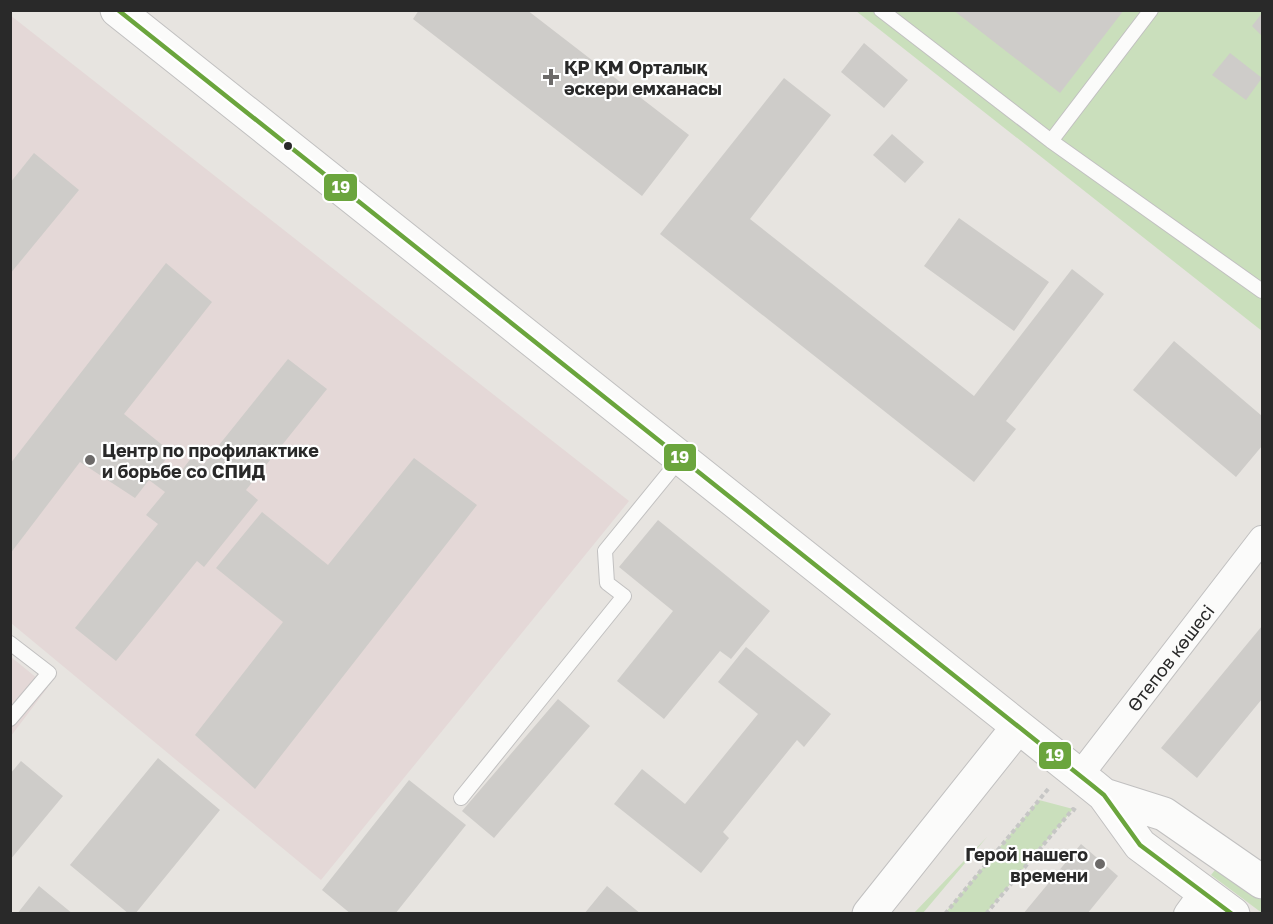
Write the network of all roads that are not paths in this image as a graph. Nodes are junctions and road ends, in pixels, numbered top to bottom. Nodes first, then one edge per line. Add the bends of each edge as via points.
1 (117, 10) edge
2 (881, 10) edge
3 (1151, 10) edge
4 (1051, 141) junction
5 (1263, 291) edge
6 (680, 459) junction
7 (1263, 539) edge
8 (10, 643) edge
9 (10, 719) edge
10 (1018, 727) junction
11 (1092, 785) junction
12 (461, 798) dead end
13 (1263, 882) edge
14 (1195, 903) edge
15 (869, 914) edge
16 (1233, 914) edge

1 - 6 main road
2 - 4 lane
3 - 4 lane
4 - 5 lane
6 - 10 main road
6 - 12 lane via 605,551 607,583 624,596
7 - 11 street, Өтепов көшесі
8 - 9 lane via 49,673
10 - 11 main road
10 - 15 main road
11 - 13 main road via 1164,814
11 - 14 main road via 1140,845
14 - 16 main road

